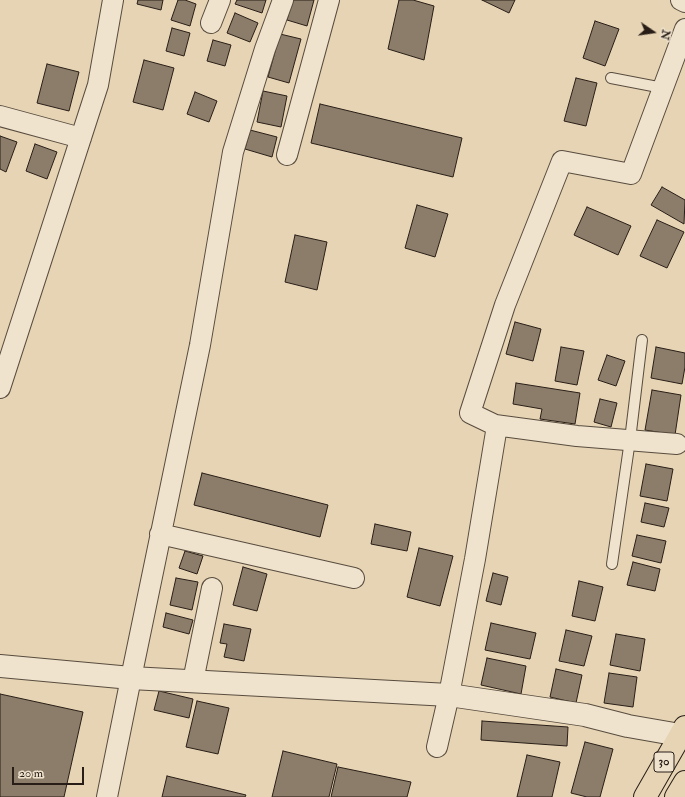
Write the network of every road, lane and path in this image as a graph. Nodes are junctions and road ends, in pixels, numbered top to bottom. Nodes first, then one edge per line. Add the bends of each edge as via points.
1 (113, 0) edge
2 (220, 0) edge
3 (283, 0) edge
4 (329, 0) edge
5 (681, 0) edge
6 (685, 2) edge
7 (211, 23) dead end
8 (685, 29) edge
9 (611, 78) dead end
10 (663, 88) junction
11 (0, 116) edge
12 (81, 138) junction
13 (287, 155) dead end
14 (642, 340) dead end
15 (0, 388) edge
16 (495, 425) junction
17 (630, 440) junction
18 (677, 444) dead end
19 (160, 534) junction
20 (612, 564) dead end
21 (354, 578) dead end
22 (212, 588) dead end
23 (0, 666) edge
24 (130, 678) junction
25 (193, 681) junction
26 (449, 695) junction
27 (683, 732) edge
28 (437, 747) dead end
29 (685, 782) edge
30 (107, 797) edge
31 (645, 797) edge
32 (676, 797) edge

1 - 12 street via 98,85
2 - 7 street
3 - 19 street via 233,152 200,345
4 - 13 street
5 - 6 street
8 - 10 street
9 - 10 lane
10 - 16 street via 631,174 562,161 504,305 470,413
11 - 12 street
12 - 15 street
14 - 17 lane
16 - 17 street
16 - 26 street via 496,432 475,559
17 - 18 street
17 - 20 lane
19 - 21 street
19 - 24 street
22 - 25 street
23 - 24 street
24 - 25 street
24 - 30 street
25 - 26 street
26 - 27 street via 585,714 628,726
26 - 28 street
27 - 31 main road, 30
29 - 32 main road, 30

